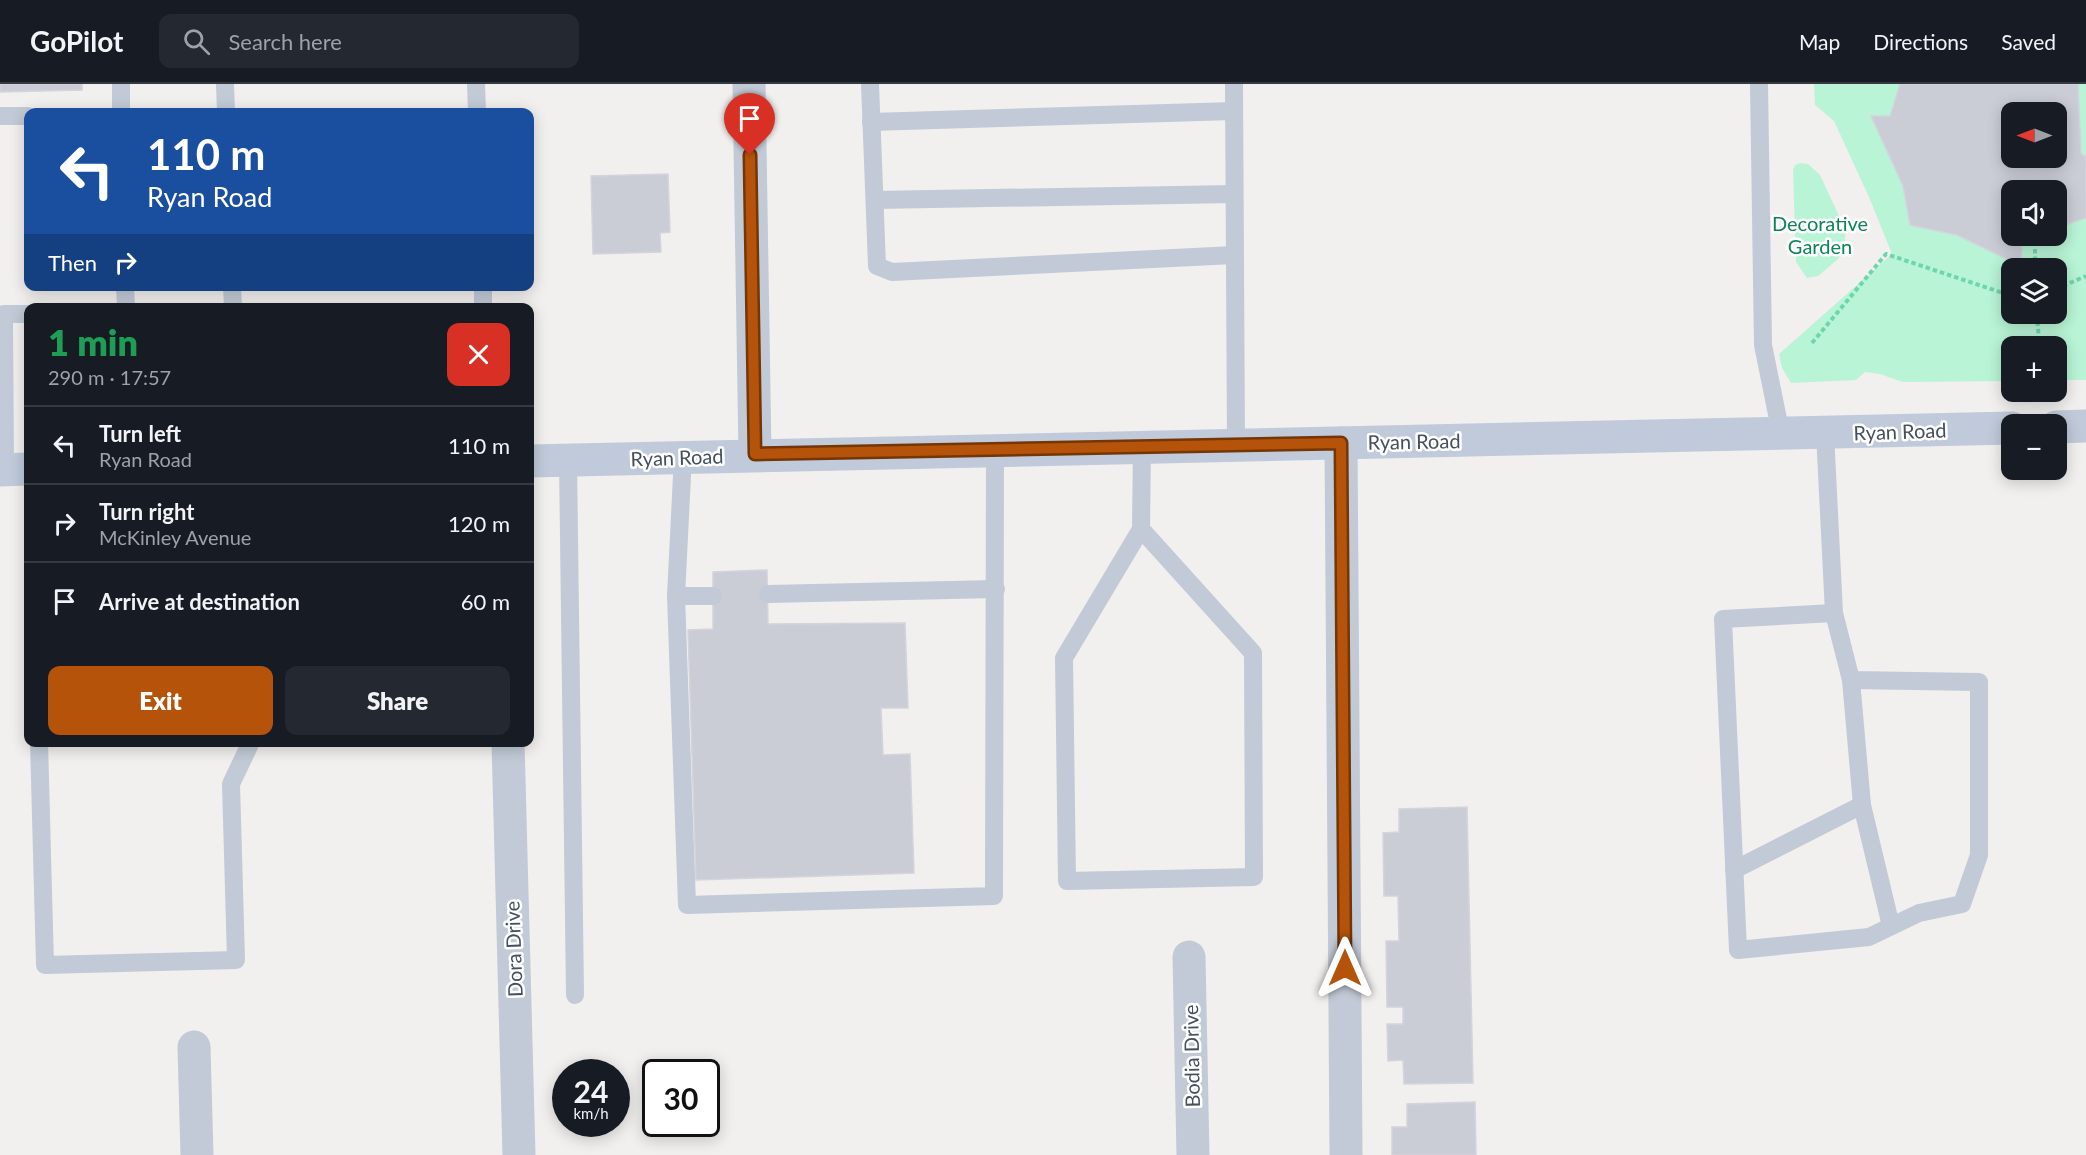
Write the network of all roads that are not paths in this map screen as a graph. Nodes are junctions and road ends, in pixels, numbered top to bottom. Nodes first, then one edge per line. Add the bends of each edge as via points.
1 (121, 84) edge
2 (225, 84) edge
3 (476, 84) edge
4 (749, 84) edge
5 (870, 84) edge
6 (1234, 84) edge
7 (1759, 84) edge
8 (122, 108) edge
9 (226, 108) edge
10 (477, 108) edge
11 (1234, 111) junction
12 (0, 116) edge
13 (24, 116) edge
14 (872, 122) junction
15 (1234, 194) junction
16 (875, 200) junction
17 (1234, 255) junction
18 (2, 314) edge
19 (24, 314) edge
20 (2086, 426) edge
21 (2067, 427) edge
22 (2001, 428) edge
23 (1825, 433) junction
24 (1781, 434) junction
25 (1341, 443) junction
26 (1236, 444) junction
27 (1143, 447) junction
28 (995, 451) junction
29 (755, 454) junction
30 (683, 456) junction
31 (568, 460) junction
32 (534, 461) edge
33 (11, 470) edge
34 (1141, 529) junction
35 (996, 590) junction
36 (768, 594) dead end
37 (676, 596) junction
38 (713, 596) dead end
39 (1834, 613) junction
40 (1851, 680) junction
41 (39, 747) edge
42 (249, 747) edge
43 (508, 747) edge
44 (1862, 805) junction
45 (1734, 870) junction
46 (1891, 926) junction
47 (1189, 957) dead end
48 (575, 996) dead end
49 (194, 1047) dead end
50 (197, 1155) edge
51 (519, 1155) edge
52 (1193, 1155) edge
53 (1346, 1155) edge

1 - 8 lane
2 - 9 lane
3 - 10 lane
4 - 29 street
5 - 14 lane
6 - 11 lane
7 - 24 lane via 1763,345
11 - 14 lane
11 - 15 lane
12 - 13 lane
14 - 16 lane
15 - 16 lane
15 - 17 lane
16 - 17 lane via 878,266 892,272
17 - 26 lane
18 - 19 lane
18 - 33 lane
20 - 21 main road
22 - 23 main road, Ryan Road
23 - 24 main road, Ryan Road
23 - 39 lane
24 - 25 main road, Ryan Road
25 - 26 main road, Ryan Road
25 - 53 street
26 - 27 main road, Ryan Road
27 - 28 main road, Ryan Road
27 - 34 lane
28 - 29 main road, Ryan Road
28 - 35 lane
29 - 30 main road, Ryan Road
30 - 31 main road, Ryan Road
30 - 37 lane
31 - 32 main road, Ryan Road
31 - 48 lane
34 - 34 lane via 1064,658 1067,881 1254,877 1253,653
35 - 36 lane
35 - 37 lane via 994,896 687,905
37 - 38 lane
39 - 40 lane
39 - 45 lane via 1723,619
40 - 44 lane
40 - 46 lane via 1979,682 1979,855 1962,904 1919,913
41 - 42 lane via 45,965 236,960 231,784
43 - 51 street, Dora Drive
44 - 45 lane
44 - 46 lane
45 - 46 lane via 1738,950 1869,937
47 - 52 street, Bodia Drive
49 - 50 street

